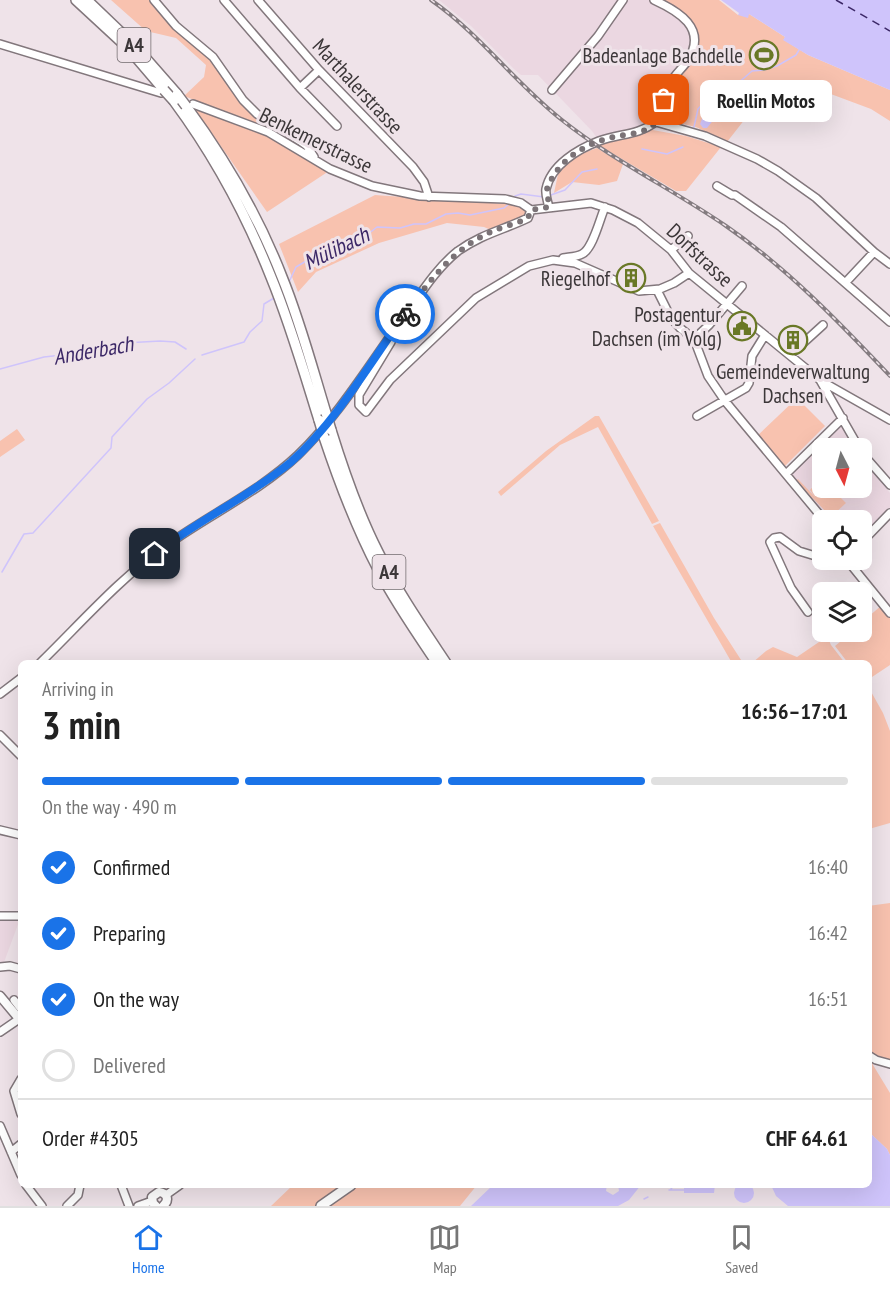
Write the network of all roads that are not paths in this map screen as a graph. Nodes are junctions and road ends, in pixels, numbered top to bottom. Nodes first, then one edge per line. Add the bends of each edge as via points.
1 (76, 0) edge
2 (87, 0) edge
3 (154, 0) edge
4 (224, 0) edge
5 (258, 0) edge
6 (623, 0) edge
7 (654, 0) edge
8 (0, 44) edge
9 (319, 70) junction
10 (300, 88) junction
11 (552, 90) dead end
12 (163, 91) junction
13 (175, 98) junction
14 (190, 105) junction
15 (656, 122) junction
16 (337, 126) dead end
17 (315, 160) junction
18 (717, 186) dead end
19 (429, 197) junction
20 (549, 204) junction
21 (605, 207) junction
22 (531, 210) junction
23 (688, 236) dead end
24 (671, 250) junction
25 (874, 252) junction
26 (269, 257) junction
27 (562, 261) junction
28 (890, 264) edge
29 (689, 273) junction
30 (846, 282) junction
31 (742, 286) dead end
32 (657, 290) junction
33 (726, 302) junction
34 (890, 322) edge
35 (823, 326) dead end
36 (392, 332) junction
37 (765, 335) junction
38 (694, 339) junction
39 (790, 355) junction
40 (820, 380) junction
41 (725, 401) junction
42 (322, 416) junction
43 (697, 416) dead end
44 (843, 418) junction
45 (890, 420) edge
46 (324, 434) junction
47 (854, 438) edge
48 (872, 464) edge
49 (786, 474) junction
50 (890, 485) edge
51 (816, 510) edge
52 (890, 513) edge
53 (872, 532) edge
54 (812, 555) edge
55 (856, 570) edge
56 (808, 612) dead end
57 (890, 614) edge
58 (43, 660) edge
59 (434, 660) edge
60 (444, 660) edge
61 (18, 680) edge
62 (0, 694) edge
63 (0, 735) edge
64 (18, 753) edge
65 (0, 830) edge
66 (18, 834) edge
67 (0, 916) edge
68 (18, 916) edge
69 (0, 967) edge
70 (18, 968) edge
71 (0, 996) edge
72 (14, 1000) dead end
73 (18, 1005) edge
74 (18, 1018) edge
75 (18, 1021) edge
76 (0, 1032) edge
77 (872, 1058) edge
78 (890, 1064) edge
79 (18, 1084) edge
80 (18, 1104) edge
81 (0, 1126) edge
82 (18, 1146) edge
83 (11, 1152) junction
84 (18, 1168) edge
85 (28, 1188) edge
86 (79, 1188) edge
87 (122, 1188) edge
88 (347, 1188) edge
89 (356, 1188) edge
90 (158, 1191) edge
91 (154, 1204) edge
92 (42, 1206) edge
93 (67, 1206) edge
94 (129, 1206) edge
95 (138, 1206) edge
96 (163, 1206) edge
97 (321, 1206) edge
98 (330, 1206) edge

1 - 12 highway, A4 via 129,50
2 - 13 highway, A4 via 138,50
3 - 17 street via 176,26 213,57 257,114 307,146
4 - 10 street
5 - 9 street, Marthalerstrasse
6 - 11 street
7 - 15 street via 684,17 690,24 694,43 690,57 669,85
8 - 12 street
9 - 10 street
9 - 19 street, Marthalerstrasse via 413,167
10 - 16 street
12 - 13 highway, A4, bridge
13 - 14 highway, A4, bridge
13 - 26 highway, A4
14 - 17 street, Benkemerstrasse via 268,132
14 - 26 highway, A4 via 257,221
15 - 20 street via 640,132 599,141 572,155 559,167 546,191
15 - 25 street via 757,159 803,188
17 - 19 street, Benkemerstrasse via 372,186
18 - 30 street via 781,227
19 - 22 street, Benkemerstrasse via 504,199
20 - 21 street, Dorfstrasse
20 - 22 street, Dorfstrasse
21 - 24 street, Dorfstrasse via 638,223
21 - 27 street via 587,251
22 - 36 street via 528,218 493,231 456,253
23 - 24 street
24 - 29 street, Dorfstrasse
25 - 28 street
25 - 30 street
26 - 42 highway, A4
26 - 42 highway, A4 via 300,328
27 - 32 street via 575,263 636,291
27 - 36 street via 529,266 476,297 390,380 366,412 359,395 392,341
29 - 32 street
29 - 33 street, Dorfstrasse
30 - 34 street
31 - 33 street
32 - 38 street via 671,318
33 - 37 street, Dorfstrasse
33 - 38 street
35 - 39 street
36 - 46 street
37 - 39 street, Dorfstrasse
37 - 41 street via 752,356 748,385
38 - 41 street via 708,376
39 - 40 street, Dorfstrasse
40 - 44 street, Dorfstrasse
40 - 45 street
41 - 43 street
41 - 49 street
42 - 46 highway, A4, bridge
44 - 47 street, Dorfstrasse
44 - 49 street
46 - 58 street via 260,485 144,563
46 - 59 highway, A4 via 372,558
46 - 60 highway, A4 via 376,548
48 - 50 street, Dorfstrasse
49 - 51 street
52 - 53 street
54 - 56 street via 780,537 770,542 791,588
55 - 57 street
61 - 62 street
63 - 64 street
65 - 66 street
67 - 68 street
69 - 70 street
71 - 74 main road
72 - 73 street
75 - 76 street
77 - 78 street
79 - 80 street via 14,1091
81 - 83 street
82 - 83 street
83 - 84 street
85 - 92 street
86 - 93 street
87 - 94 street
88 - 97 highway
89 - 98 highway
90 - 91 main road via 153,1196
90 - 96 main road via 167,1200
91 - 95 street

